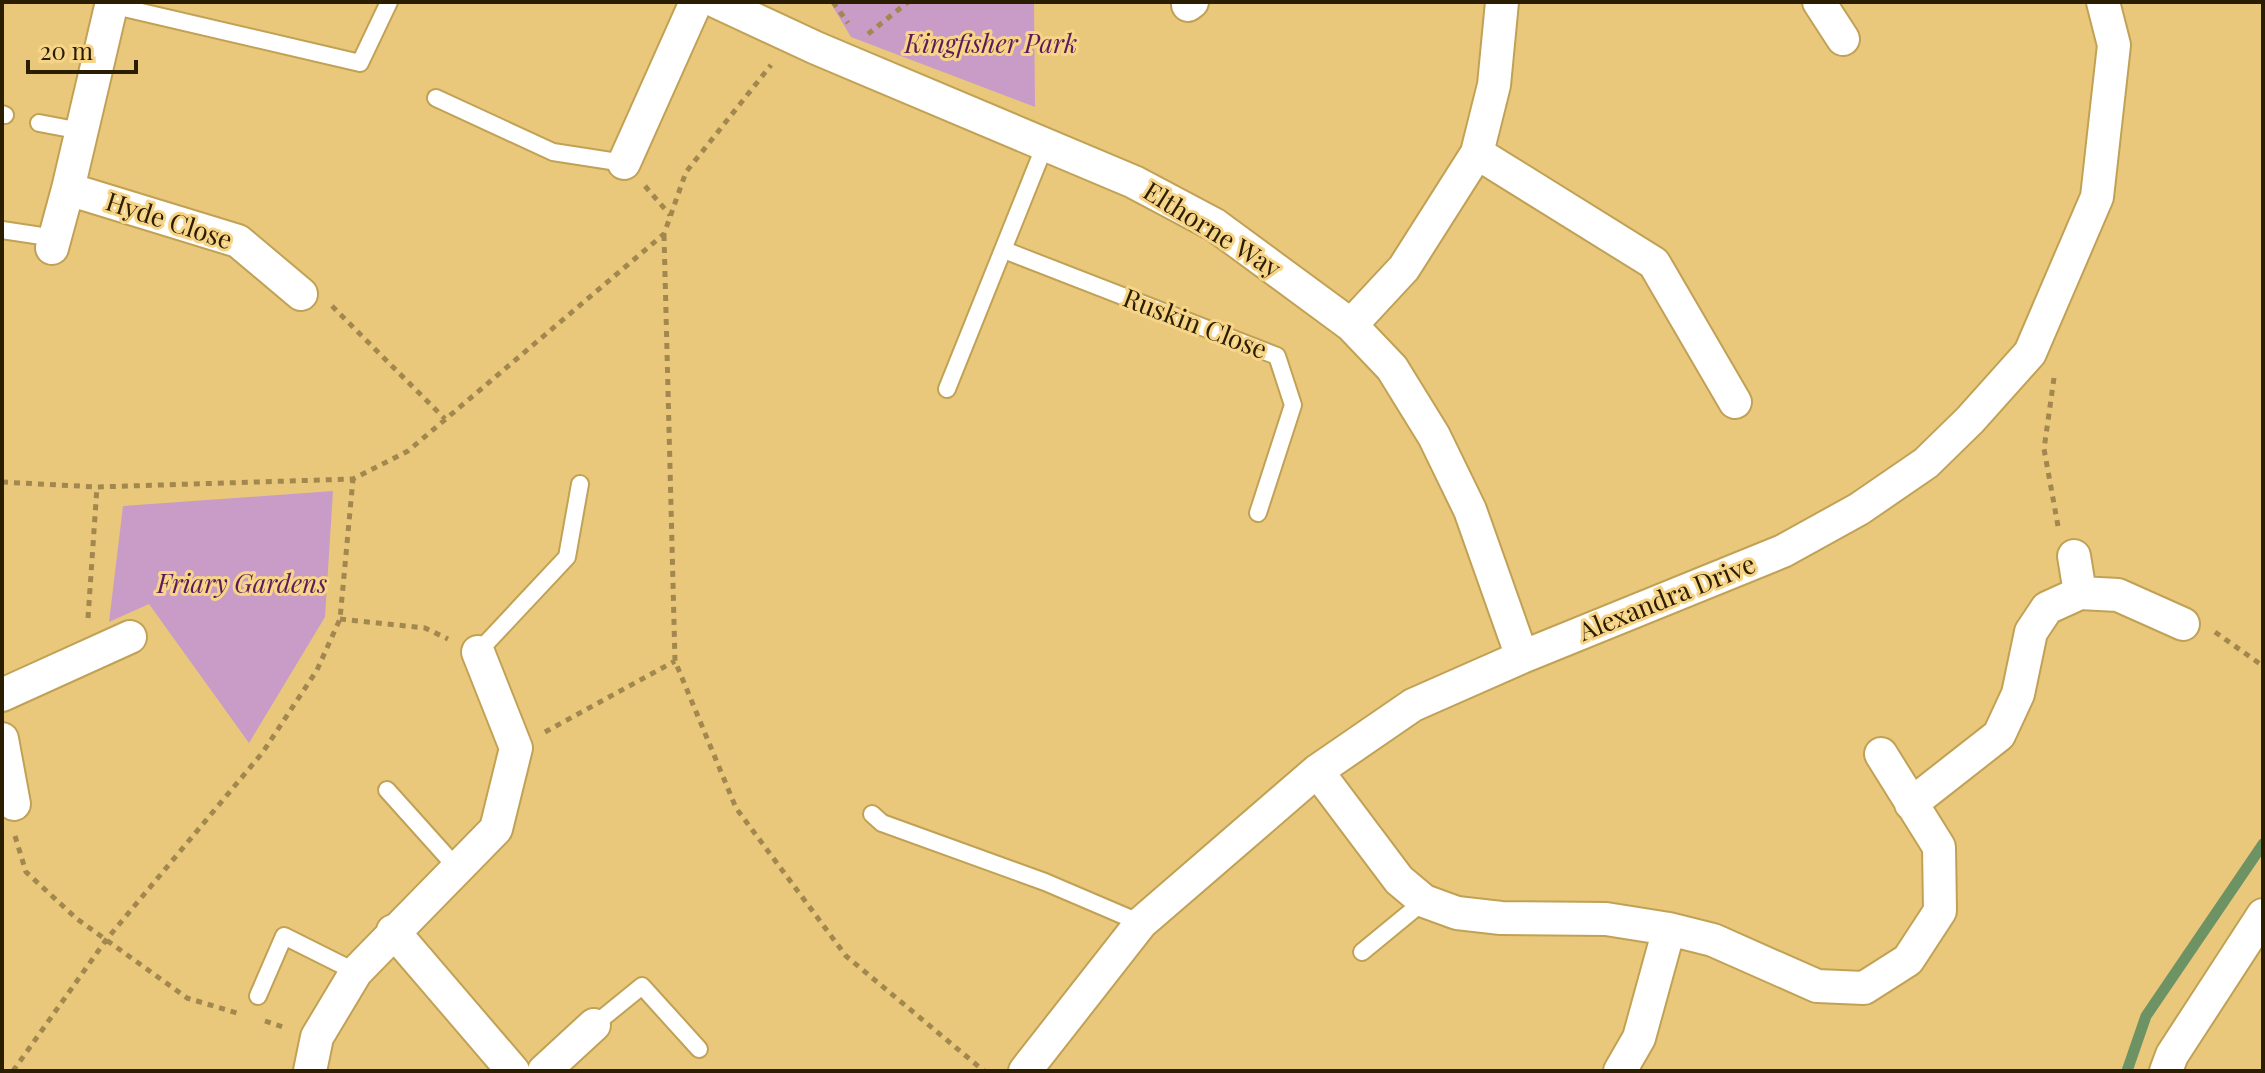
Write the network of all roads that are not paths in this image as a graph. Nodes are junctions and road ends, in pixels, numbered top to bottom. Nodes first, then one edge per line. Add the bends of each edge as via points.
1 (389, 2) edge
2 (696, 2) edge
3 (717, 2) edge
4 (1502, 2) edge
5 (1819, 2) edge
6 (2103, 2) edge
7 (112, 4) edge
8 (1843, 39) dead end
9 (436, 98) dead end
10 (39, 123) dead end
11 (81, 131) junction
12 (1045, 145) junction
13 (1477, 153) junction
14 (624, 163) joint
15 (68, 189) junction
16 (2, 230) edge
17 (54, 243) joint
18 (1004, 250) junction
19 (301, 294) road end
20 (1351, 325) junction
21 (947, 389) dead end
22 (1735, 402) dead end
23 (580, 484) dead end
24 (1258, 513) dead end
25 (2074, 556) road end
26 (2080, 593) junction
27 (2183, 624) road end
28 (130, 637) dead end
29 (478, 652) joint
30 (1522, 657) junction
31 (2, 695) edge
32 (2, 739) edge
33 (1881, 754) dead end
34 (1317, 771) junction
35 (387, 790) dead end
36 (9, 802) edge
37 (1911, 804) junction
38 (872, 814) dead end
39 (457, 868) junction
40 (1424, 901) junction
41 (2263, 915) edge
42 (1141, 923) junction
43 (1669, 929) junction
44 (393, 931) junction
45 (1362, 952) dead end
46 (356, 972) junction
47 (258, 996) dead end
48 (594, 1025) joint
49 (699, 1049) dead end
50 (310, 1071) edge
51 (513, 1071) edge
52 (544, 1071) edge
53 (1025, 1071) edge
54 (1620, 1071) edge
55 (2166, 1071) edge

1 - 7 lane via 360,63
2 - 14 street
3 - 12 street, Elthorne Way
4 - 13 street via 1494,85
5 - 8 street
6 - 30 street, Alexandra Drive via 2114,45 2097,197 2030,353 1926,463 1859,509 1783,551
7 - 11 street
9 - 14 lane via 553,152
10 - 11 lane
11 - 15 street
12 - 18 lane
12 - 20 street, Elthorne Way via 1134,182 1215,225
13 - 20 street via 1404,268
13 - 22 street via 1654,263
15 - 17 street
15 - 19 street, Hyde Close via 238,241
16 - 17 lane
18 - 21 lane
18 - 24 lane, Ruskin Close via 1277,356 1293,405
20 - 30 street, Elthorne Way via 1392,368 1434,436 1470,510
23 - 29 lane via 567,557
25 - 26 street
26 - 27 street via 2118,595
26 - 37 street via 2047,608 2031,632 2018,694 1999,735
28 - 31 street
29 - 39 street via 516,748 496,829
30 - 34 street, Alexandra Drive via 1413,705
32 - 36 street
33 - 37 street
34 - 40 street via 1399,880
34 - 42 street, Alexandra Drive
35 - 39 lane
37 - 43 street via 1939,847 1940,911 1908,960 1864,988 1817,986 1713,940
38 - 42 lane via 882,823
39 - 44 street
40 - 43 street via 1486,917 1606,919
40 - 45 lane
41 - 55 street
42 - 53 street, Alexandra Drive
43 - 54 street via 1639,1038
44 - 46 street
44 - 51 street
46 - 47 lane via 284,936
46 - 50 street via 317,1037
48 - 49 lane via 642,986
48 - 52 street

